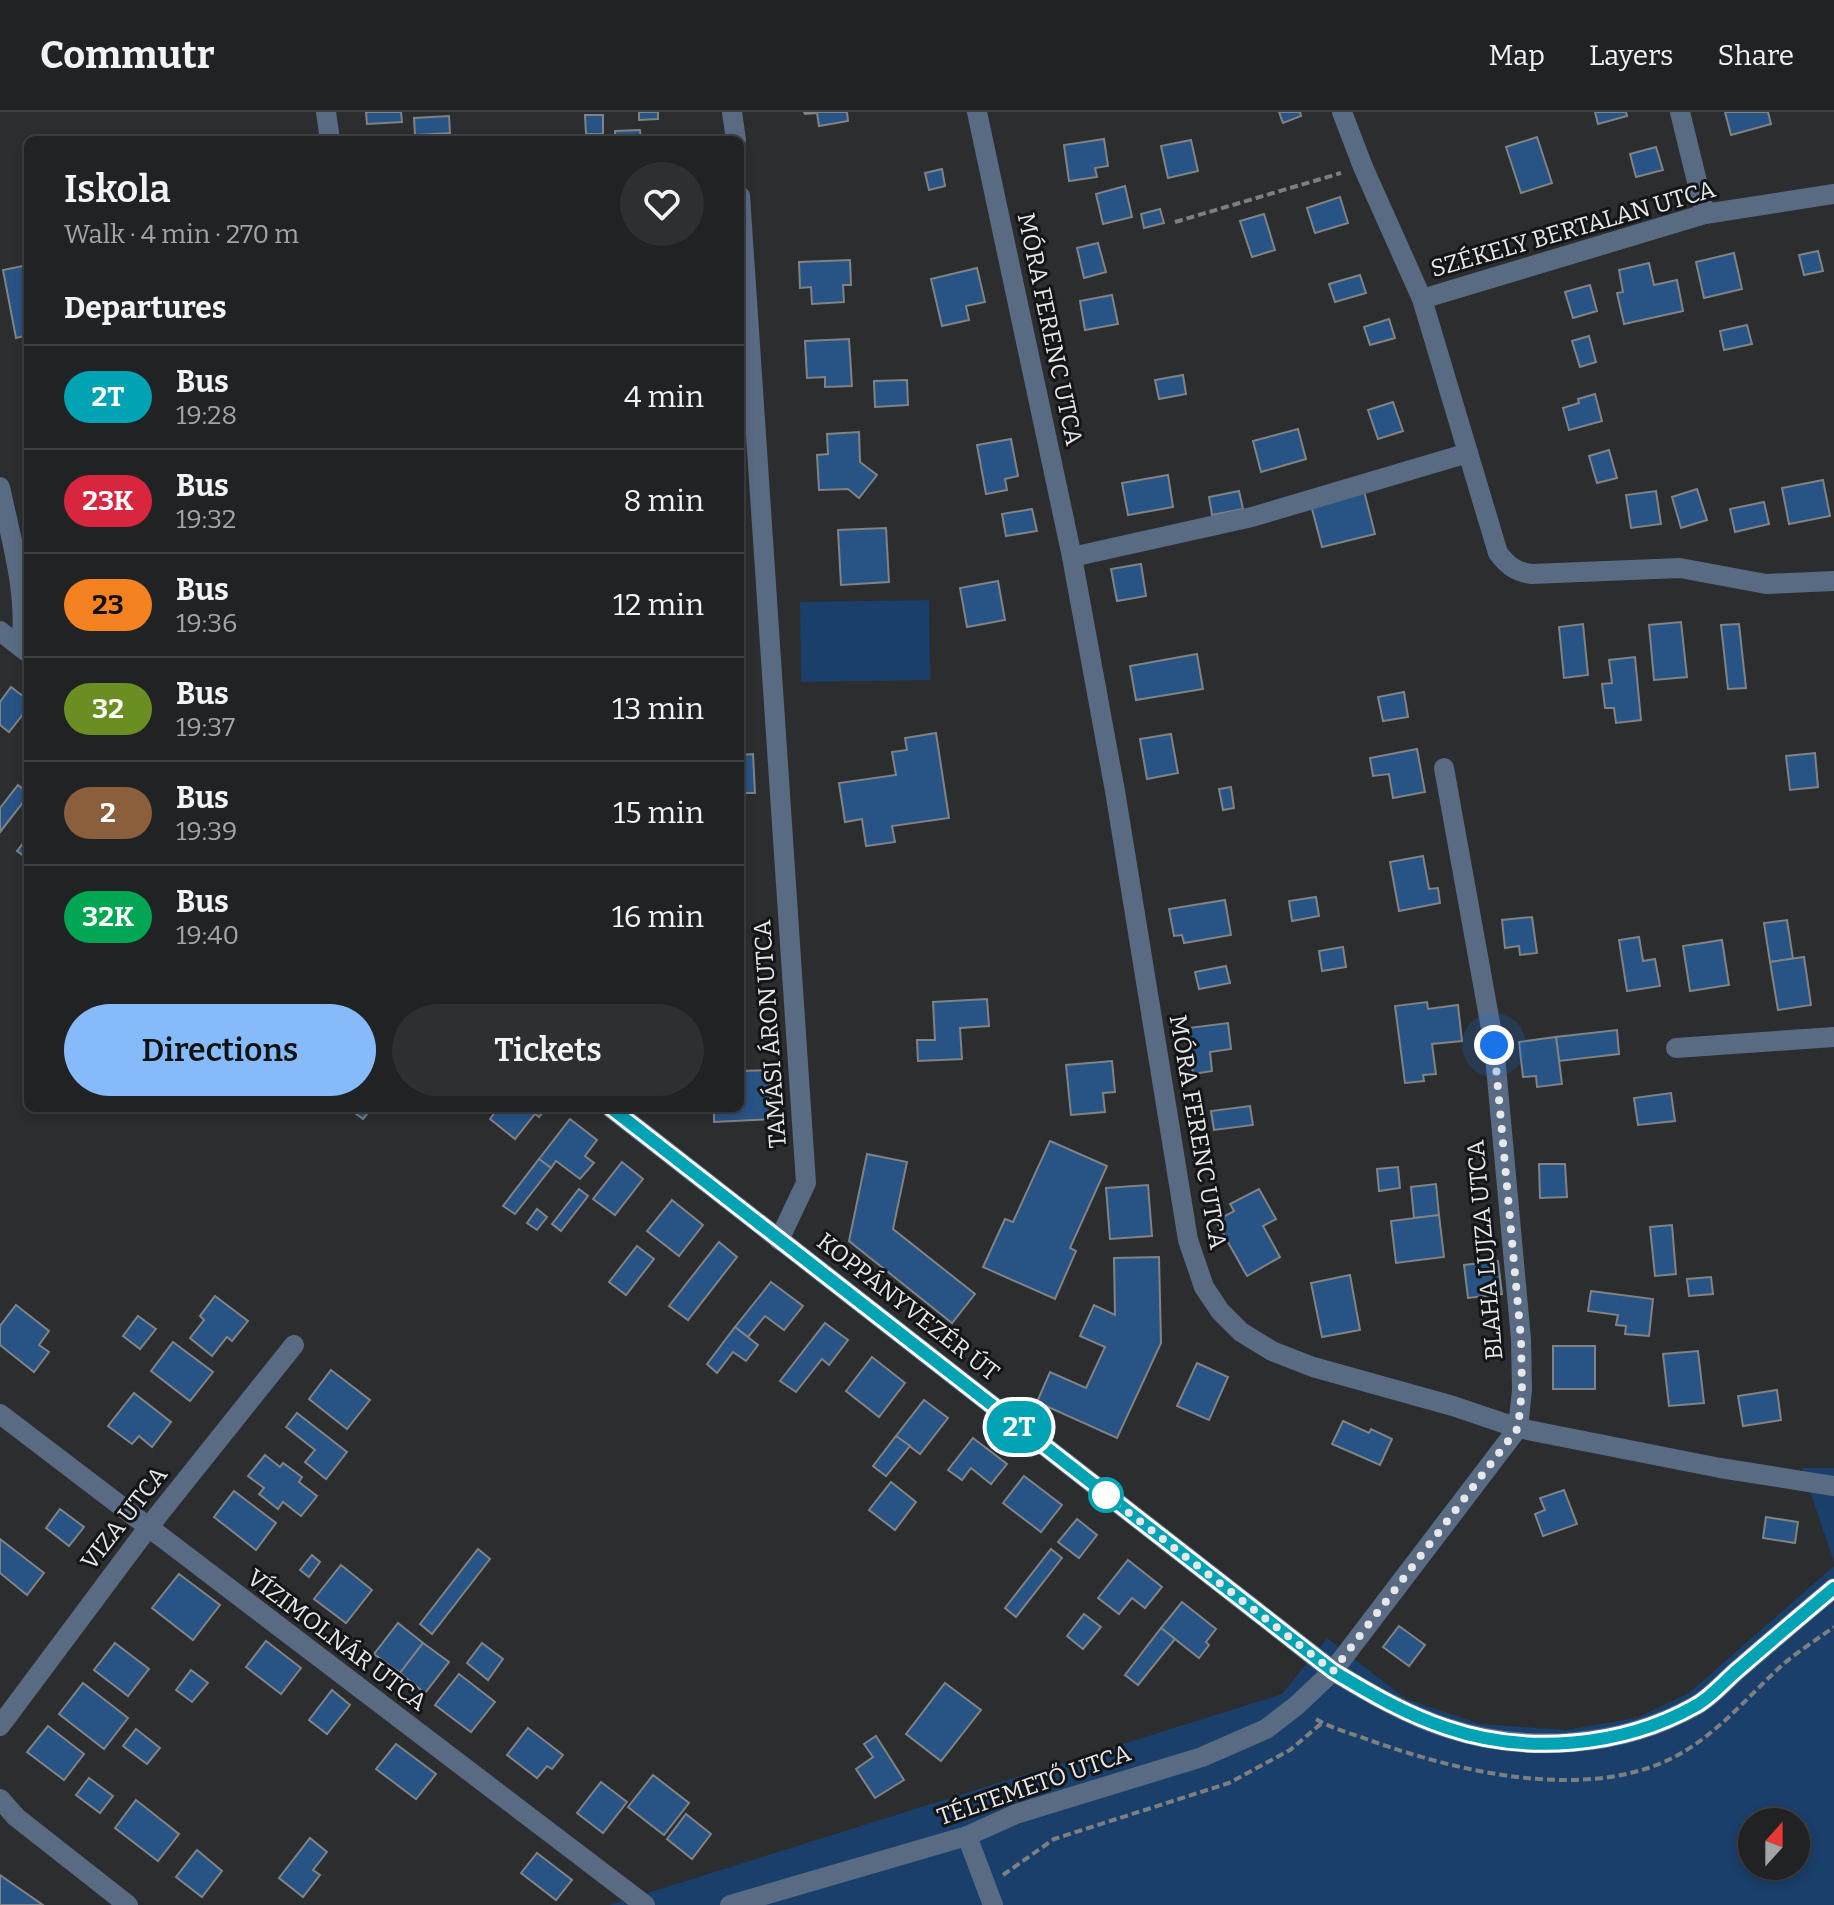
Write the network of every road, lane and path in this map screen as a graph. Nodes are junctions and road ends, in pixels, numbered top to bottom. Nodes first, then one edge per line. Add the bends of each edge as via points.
1 (326, 112) edge
2 (732, 112) edge
3 (977, 112) edge
4 (1342, 112) edge
5 (1680, 112) edge
6 (329, 136) edge
7 (735, 136) edge
8 (1363, 167) junction
9 (1834, 194) edge
10 (1705, 214) junction
11 (1175, 222) dead end
12 (744, 256) edge
13 (1422, 299) junction
14 (1468, 453) junction
15 (0, 487) edge
16 (1072, 557) junction
17 (1834, 581) edge
18 (24, 610) edge
19 (0, 631) edge
20 (24, 650) edge
21 (1444, 768) dead end
22 (1834, 1037) edge
23 (1676, 1048) dead end
24 (616, 1112) edge
25 (779, 1240) junction
26 (294, 1345) dead end
27 (0, 1414) edge
28 (1518, 1428) junction
29 (1833, 1488) edge
30 (147, 1529) junction
31 (1834, 1588) edge
32 (1333, 1671) junction
33 (1296, 1706) junction
34 (1322, 1723) junction
35 (0, 1726) edge
36 (1410, 1755) dead end
37 (0, 1799) edge
38 (967, 1836) junction
39 (990, 1896) edge
40 (128, 1905) edge
41 (645, 1905) edge
42 (730, 1905) edge

1 - 6 street
2 - 7 street
3 - 16 street, MÓRA FERENC UTCA
4 - 8 street
5 - 10 street
8 - 11 path
8 - 13 street
9 - 10 street, SZÉKELY BERTALAN UTCA
10 - 13 street, SZÉKELY BERTALAN UTCA
12 - 25 street, TAMÁSI ÁRON UTCA via 806,1183
13 - 14 street
14 - 16 street via 1252,517
14 - 17 street via 1498,553 1518,572 1680,568 1766,584
15 - 18 street
16 - 28 street, MÓRA FERENC UTCA via 1188,1240 1204,1287 1241,1332 1272,1351
19 - 20 street
21 - 28 street, BLAHA LUJZA UTCA via 1494,1045 1521,1339
22 - 23 street
24 - 25 street, KOPPÁNYVEZÉR ÚT
25 - 32 street, KOPPÁNYVEZÉR ÚT
26 - 30 street, VIZA UTCA
27 - 30 street, VÍZIMOLNÁR UTCA
28 - 29 street, MÓRA FERENC UTCA
28 - 32 street
30 - 35 street, VIZA UTCA
30 - 41 street, VÍZIMOLNÁR UTCA
31 - 32 street, KOPPÁNYVEZÉR ÚT via 1697,1705 1645,1730 1580,1742 1503,1739 1447,1728
32 - 33 street, TÉLTEMETŐ UTCA
33 - 34 path
33 - 38 street, TÉLTEMETŐ UTCA via 1239,1743 1016,1814
34 - 36 path
34 - 39 path via 1290,1750 1229,1783 1054,1839
37 - 40 street
38 - 39 street
38 - 42 street, TÉLTEMETŐ UTCA

